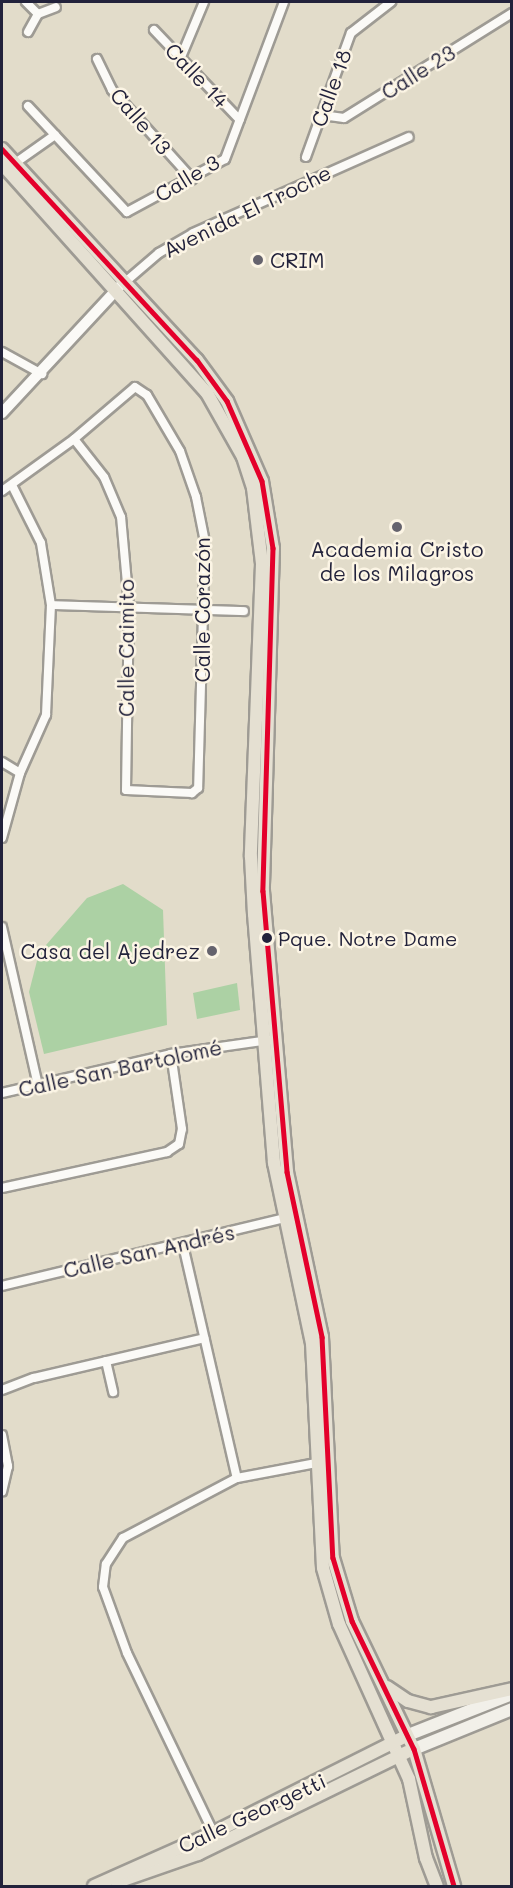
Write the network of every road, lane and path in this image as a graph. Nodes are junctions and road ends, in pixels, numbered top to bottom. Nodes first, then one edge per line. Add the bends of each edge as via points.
1 (26, 2) edge
2 (204, 2) edge
3 (284, 2) edge
4 (387, 2) edge
5 (56, 7) dead end
6 (512, 13) edge
7 (38, 14) junction
8 (154, 30) dead end
9 (28, 32) dead end
10 (181, 57) junction
11 (97, 59) dead end
12 (28, 106) dead end
13 (322, 115) junction
14 (240, 120) junction
15 (55, 135) junction
16 (409, 137) dead end
17 (2, 149) edge
18 (306, 157) dead end
19 (6, 167) edge
20 (192, 179) junction
21 (121, 286) junction
22 (2, 352) edge
23 (42, 374) junction
24 (2, 412) edge
25 (74, 439) junction
26 (12, 485) junction
27 (2, 491) edge
28 (51, 605) junction
29 (129, 606) junction
30 (206, 610) junction
31 (244, 611) dead end
32 (2, 762) edge
33 (20, 773) junction
34 (198, 781) joint
35 (2, 838) edge
36 (2, 927) edge
37 (269, 1040) junction
38 (171, 1054) junction
39 (38, 1086) junction
40 (2, 1093) edge
41 (2, 1188) edge
42 (290, 1217) junction
43 (183, 1245) junction
44 (2, 1286) edge
45 (204, 1338) junction
46 (106, 1361) junction
47 (2, 1390) edge
48 (113, 1392) dead end
49 (2, 1435) edge
50 (322, 1462) junction
51 (237, 1478) junction
52 (2, 1491) edge
53 (386, 1686) junction
54 (512, 1689) edge
55 (512, 1694) edge
56 (512, 1709) edge
57 (408, 1735) junction
58 (398, 1749) junction
59 (414, 1749) junction
60 (217, 1838) junction
61 (94, 1887) edge
62 (101, 1887) edge
63 (437, 1887) edge
64 (454, 1887) edge

1 - 7 street
2 - 10 street
3 - 14 street, Calle 3
4 - 13 street, Calle 18 via 351,33
5 - 7 street
6 - 13 street, Calle 23 via 344,118
7 - 9 street
8 - 10 street, Calle 14
10 - 14 street, Calle 14
11 - 20 street, Calle 13 via 112,90
12 - 15 street
13 - 18 street, Calle 18
14 - 20 street, Calle 3 via 225,159
15 - 19 street
15 - 20 street, Calle 3 via 127,212
16 - 21 street, Avenida El Troche via 193,233 159,253
17 - 19 main road
19 - 21 main road
21 - 23 street, Avenida El Troche
21 - 37 main road via 207,393 226,423 253,488 266,535 258,831
22 - 23 street
23 - 24 street, Avenida El Troche
25 - 26 street
25 - 29 street, Calle Caimito via 104,477 121,517
25 - 30 street, Calle Corazón via 135,387 147,395 180,451 196,497 205,542
26 - 27 street
26 - 28 street via 41,543
28 - 29 street
28 - 33 street via 46,715
29 - 30 street
29 - 34 street, Calle Caimito via 126,790 192,793 198,788
30 - 31 street
30 - 34 street, Calle Corazón
32 - 33 street
33 - 35 street
36 - 39 street
37 - 38 street, Calle San Bartolomé
37 - 42 main road via 274,1163
38 - 39 street, Calle San Bartolomé
38 - 41 street via 182,1129 179,1144 167,1152
39 - 40 street, Calle San Bartolomé
42 - 43 street, Calle San Andrés
42 - 50 main road via 312,1343
43 - 44 street, Calle San Andrés
43 - 45 street
45 - 46 street
45 - 51 street
46 - 47 street via 22,1381
46 - 48 street
49 - 52 street via 8,1466
50 - 51 street
50 - 53 main road via 337,1578 352,1621
50 - 58 main road via 323,1568 330,1599
51 - 60 street via 123,1538 106,1564 102,1587 127,1653
53 - 54 main road via 408,1701 431,1707
53 - 57 main road
55 - 57 main road
56 - 59 main road
57 - 58 main road, Calle Georgetti
57 - 59 main road
58 - 59 main road, Calle Georgetti
58 - 60 main road, Calle Georgetti
58 - 63 main road via 410,1779 426,1858
59 - 64 main road
60 - 61 main road, Calle Georgetti
60 - 62 main road, Calle Georgetti via 155,1872

